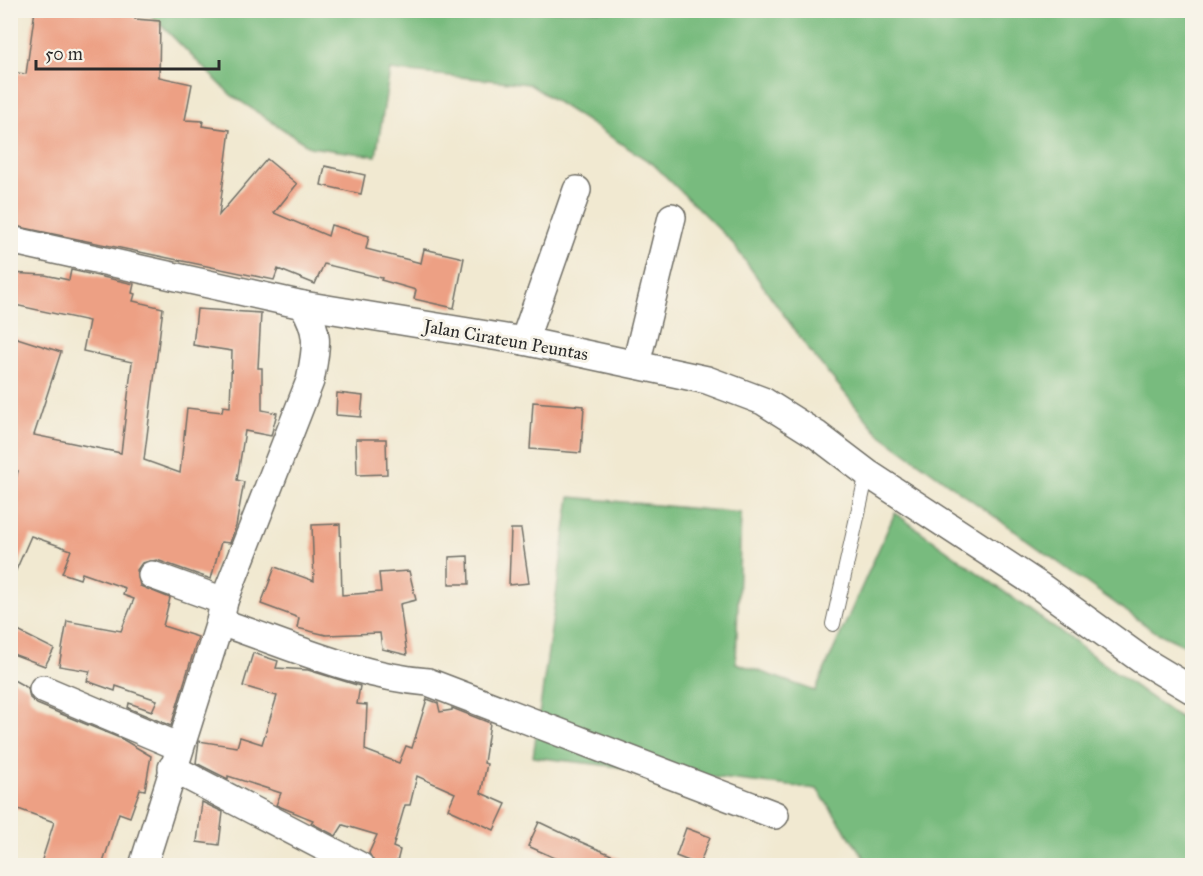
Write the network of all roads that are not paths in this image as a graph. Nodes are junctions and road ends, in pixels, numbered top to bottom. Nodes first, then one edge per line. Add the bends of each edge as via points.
1 (577, 190) dead end
2 (672, 217) dead end
3 (10, 240) edge
4 (303, 305) junction
5 (524, 341) junction
6 (636, 364) junction
7 (867, 473) junction
8 (152, 575) dead end
9 (222, 611) junction
10 (833, 624) dead end
11 (43, 689) dead end
12 (1192, 690) edge
13 (176, 757) junction
14 (775, 815) dead end
15 (143, 866) edge
16 (360, 866) edge

1 - 5 street
2 - 6 street
3 - 4 street, Jalan Cirateun Peuntas
4 - 5 street, Jalan Cirateun Peuntas
4 - 9 street via 314,322 317,346 310,381
5 - 6 street, Jalan Cirateun Peuntas
6 - 7 street, Jalan Cirateun Peuntas via 708,380 763,401
7 - 10 lane
7 - 12 street, Jalan Cirateun Peuntas
8 - 9 street
9 - 13 street
9 - 14 street via 309,656 395,679 428,682
11 - 13 street
13 - 15 street
13 - 16 street

